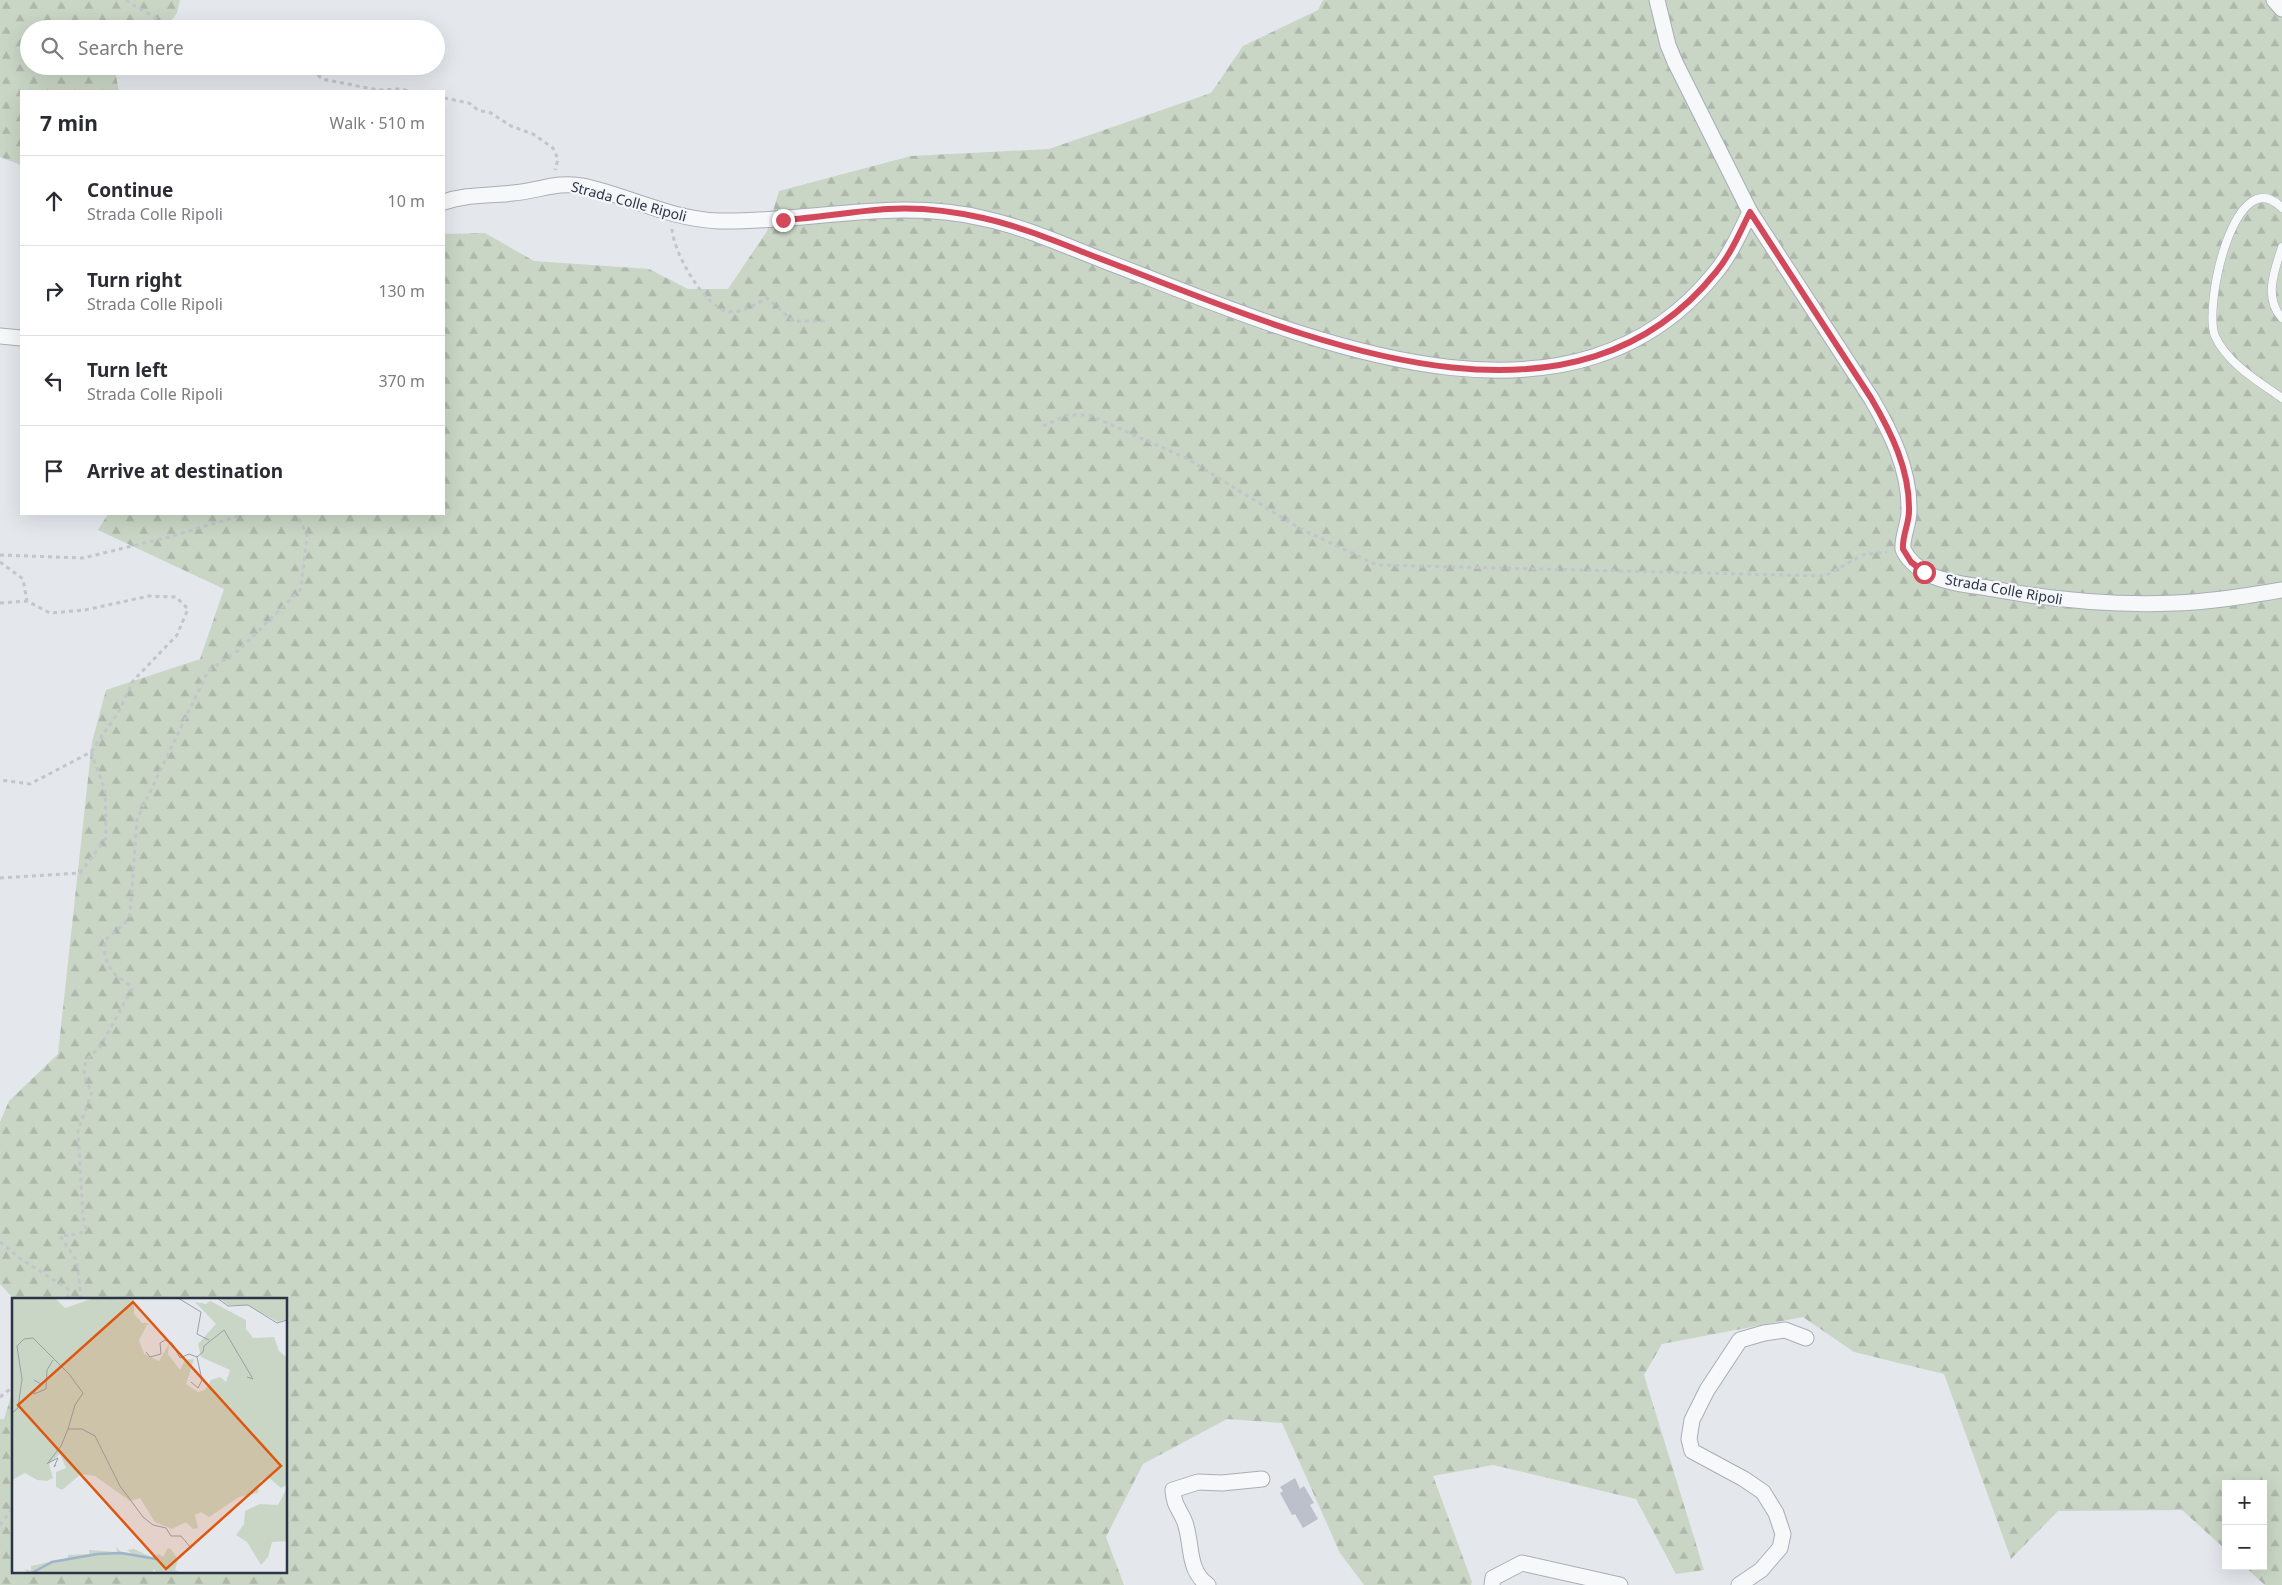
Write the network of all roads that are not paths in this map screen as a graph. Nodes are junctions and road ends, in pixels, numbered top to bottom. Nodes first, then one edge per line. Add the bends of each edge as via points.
1 (1658, 0) edge
2 (2274, 0) edge
3 (2282, 9) edge
4 (445, 202) edge
5 (2282, 208) edge
6 (1750, 212) junction
7 (2282, 247) edge
8 (2282, 318) edge
9 (0, 336) edge
10 (20, 338) edge
11 (2282, 398) edge
12 (2282, 590) edge
13 (1806, 1338) dead end
14 (1262, 1479) dead end
15 (1208, 1585) edge
16 (1492, 1585) edge
17 (1620, 1585) edge
18 (1739, 1585) edge

1 - 6 street via 1675,62
2 - 3 street
4 - 6 street, Strada Colle Ripoli via 463,196 518,193 550,185 572,184 671,214 707,220 809,218 895,208 958,213 1016,227 1250,316 1333,343 1415,363 1512,370 1581,361 1614,349 1656,326 1693,297 1718,270
5 - 11 lane via 2271,200 2257,200 2245,207 2238,217 2222,252 2212,319 2215,337 2227,354
6 - 12 street, Strada Colle Ripoli via 1871,398 1893,439 1904,472 1908,501 1903,549 1918,567 1960,583 2056,599 2115,603 2176,604
7 - 8 lane via 2272,289 2276,310
9 - 10 street
13 - 18 street via 1785,1330 1740,1340 1707,1390 1692,1420 1689,1439 1692,1451 1763,1492 1776,1513 1783,1534 1780,1548 1761,1570
14 - 15 street via 1198,1482 1173,1490 1174,1503 1184,1520 1193,1564 1200,1579
16 - 17 street via 1493,1578 1522,1563

